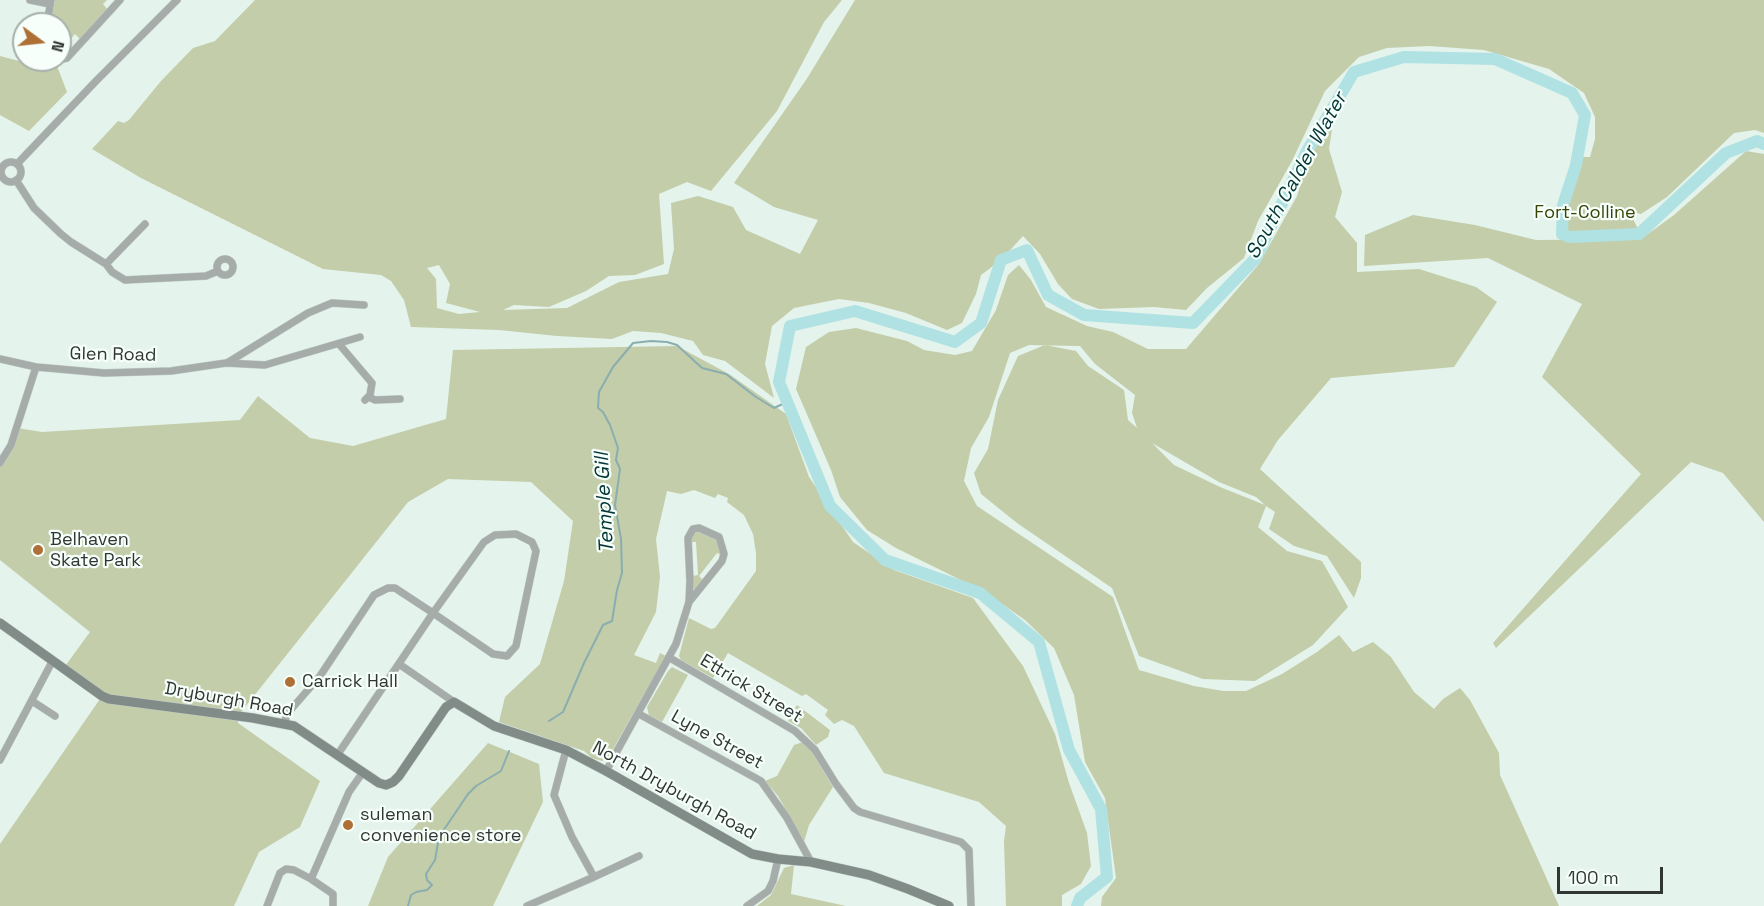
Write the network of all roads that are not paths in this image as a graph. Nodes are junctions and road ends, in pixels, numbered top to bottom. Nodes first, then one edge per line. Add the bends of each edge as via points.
1 (30, 0) edge
2 (120, 0) edge
3 (177, 0) edge
4 (51, 2) edge
5 (72, 53) edge
6 (3, 162) edge
7 (17, 164) junction
8 (16, 180) junction
9 (2, 182) edge
10 (145, 224) dead end
11 (106, 264) junction
12 (218, 271) dead end
13 (364, 305) dead end
14 (360, 337) dead end
15 (339, 344) junction
16 (0, 359) edge
17 (226, 363) junction
18 (36, 367) junction
19 (400, 399) dead end
20 (0, 463) edge
21 (689, 602) junction
22 (433, 613) junction
23 (0, 624) edge
24 (670, 658) junction
25 (52, 662) junction
26 (399, 664) junction
27 (32, 701) junction
28 (454, 702) junction
29 (639, 714) junction
30 (55, 716) dead end
31 (284, 724) junction
32 (566, 750) junction
33 (338, 754) junction
34 (0, 760) edge
35 (363, 771) junction
36 (606, 771) junction
37 (639, 856) dead end
38 (778, 859) junction
39 (811, 862) junction
40 (594, 877) junction
41 (311, 879) junction
42 (267, 906) edge
43 (333, 906) edge
44 (527, 906) edge
45 (747, 906) edge
46 (949, 906) edge
47 (971, 906) edge

1 - 4 street
2 - 5 street
3 - 7 street
6 - 7 street
6 - 9 street
7 - 8 street via 21,173
8 - 9 street
8 - 11 street via 33,208 71,242
10 - 11 street
11 - 12 street via 129,281 206,276
13 - 17 street, Glen Road via 332,303
14 - 15 street, Glen Road
15 - 17 street, Glen Road via 265,365
15 - 19 street via 370,378 372,389 367,398
16 - 18 street, Glen Road
17 - 18 street, Glen Road via 171,371 104,374
18 - 20 street via 12,445
21 - 21 street via 724,554 719,537 699,528 693,529 688,538
21 - 24 street
22 - 22 street via 493,654 507,656 516,645 536,551 532,542 516,534 488,537
22 - 26 street
22 - 31 street via 395,588 374,595 320,676 287,714
23 - 25 street, Dryburgh Road
24 - 29 street
24 - 47 street, Ettrick Street via 795,731 815,750 860,812 961,842 969,850
25 - 27 street
25 - 31 street, Dryburgh Road via 109,699
26 - 28 street, North Dryburgh Road
26 - 33 street
27 - 30 street
27 - 34 street
28 - 32 street, North Dryburgh Road via 494,726
28 - 35 street, Dryburgh Road via 446,707 393,782 379,783
29 - 36 street
29 - 39 street, Lyne Street via 761,781
31 - 33 street, Dryburgh Road via 294,726
32 - 36 street, North Dryburgh Road
32 - 40 street via 554,795
33 - 35 street, Dryburgh Road
35 - 41 street via 349,792
36 - 38 street, North Dryburgh Road via 752,854
37 - 40 street
38 - 39 street, North Dryburgh Road
38 - 45 street via 768,891
39 - 46 street, North Dryburgh Road via 869,875
40 - 44 street
41 - 42 street via 286,869 280,873
41 - 43 street via 333,894

